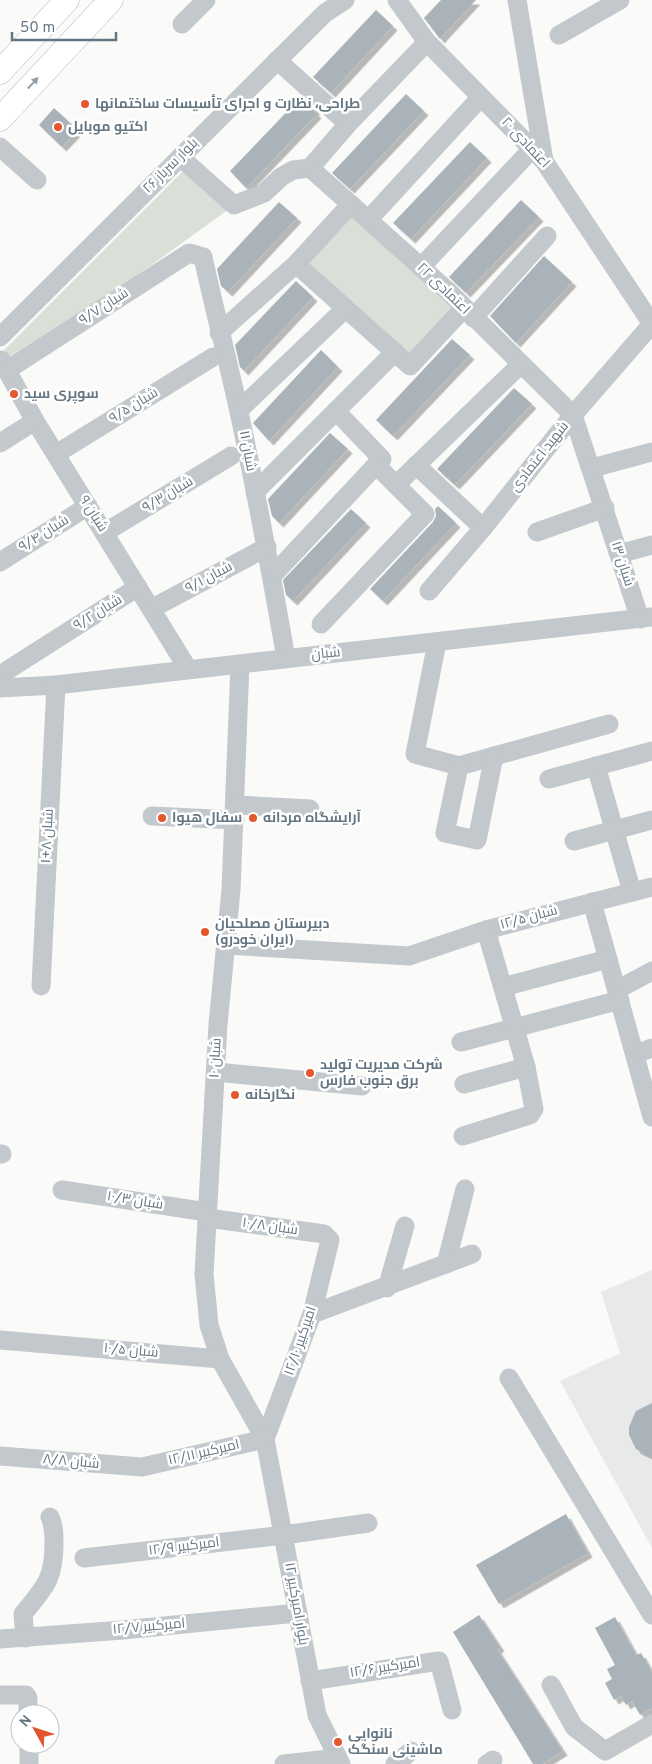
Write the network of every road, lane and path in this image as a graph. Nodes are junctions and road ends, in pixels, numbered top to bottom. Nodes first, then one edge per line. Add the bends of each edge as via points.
1 (67, 0) edge
2 (111, 0) edge
3 (206, 0) edge
4 (345, 0) edge
5 (398, 0) edge
6 (517, 0) edge
7 (620, 0) edge
8 (46, 22) junction
9 (182, 24) dead end
10 (559, 35) dead end
11 (427, 42) junction
12 (70, 44) junction
13 (277, 60) junction
14 (4, 61) edge
15 (481, 97) junction
16 (0, 119) edge
17 (348, 124) junction
18 (0, 147) edge
19 (538, 155) junction
20 (180, 157) junction
21 (310, 168) junction
22 (37, 180) dead end
23 (351, 204) junction
24 (369, 219) junction
25 (547, 236) dead end
26 (203, 257) joint
27 (296, 264) junction
28 (421, 267) junction
29 (345, 309) junction
30 (468, 313) junction
31 (652, 324) edge
32 (218, 333) junction
33 (0, 337) edge
34 (395, 352) junction
35 (213, 357) dead end
36 (3, 364) edge
37 (521, 364) junction
38 (239, 410) junction
39 (336, 411) junction
40 (573, 415) junction
41 (35, 421) junction
42 (0, 443) edge
43 (652, 452) edge
44 (56, 454) junction
45 (231, 456) dead end
46 (376, 465) junction
47 (416, 465) junction
48 (592, 468) junction
49 (396, 485) junction
50 (255, 492) junction
51 (88, 506) junction
52 (605, 508) junction
53 (483, 528) junction
54 (537, 532) dead end
55 (104, 533) junction
56 (652, 545) edge
57 (267, 547) junction
58 (619, 554) junction
59 (0, 562) edge
60 (272, 576) junction
61 (138, 587) junction
62 (429, 591) dead end
63 (151, 609) junction
64 (646, 618) edge
65 (321, 624) dead end
66 (437, 642) junction
67 (284, 647) dead end
68 (240, 664) junction
69 (188, 669) junction
70 (0, 675) edge
71 (56, 685) junction
72 (0, 688) edge
73 (609, 724) dead end
74 (652, 751) edge
75 (494, 756) junction
76 (459, 766) junction
77 (596, 766) junction
78 (549, 779) dead end
79 (310, 810) dead end
80 (235, 813) junction
81 (152, 816) dead end
82 (652, 820) edge
83 (616, 829) junction
84 (574, 841) dead end
85 (652, 887) edge
86 (632, 892) junction
87 (592, 902) junction
88 (486, 930) junction
89 (226, 945) junction
90 (608, 959) junction
91 (652, 971) edge
92 (41, 986) dead end
93 (503, 987) junction
94 (618, 995) junction
95 (514, 1027) junction
96 (461, 1042) dead end
97 (526, 1068) junction
98 (216, 1072) junction
99 (464, 1084) dead end
100 (362, 1086) dead end
101 (652, 1117) edge
102 (463, 1136) dead end
103 (465, 1189) dead end
104 (62, 1190) dead end
105 (207, 1215) junction
106 (405, 1226) dead end
107 (330, 1240) joint
108 (472, 1254) dead end
109 (446, 1264) junction
110 (387, 1288) junction
111 (312, 1314) junction
112 (0, 1340) edge
113 (220, 1359) junction
114 (509, 1378) dead end
115 (265, 1440) junction
116 (0, 1456) edge
117 (142, 1467) joint
118 (50, 1517) dead end
119 (368, 1523) dead end
120 (284, 1535) junction
121 (84, 1558) dead end
122 (298, 1613) junction
123 (652, 1615) edge
124 (25, 1638) junction
125 (0, 1639) edge
126 (310, 1681) junction
127 (551, 1685) dead end
128 (0, 1695) edge
129 (28, 1704) edge
130 (452, 1710) dead end
131 (652, 1724) edge
132 (411, 1751) dead end
133 (340, 1761) edge
134 (284, 1764) edge
135 (395, 1764) edge

1 - 8 main road
2 - 12 main road
3 - 9 street
4 - 13 street, ۲۶ بلوار سرباز via 325,13
5 - 11 street, ۲۰ اعتمادی
6 - 19 street
7 - 10 street
8 - 12 main road
8 - 14 main road
11 - 15 street, ۲۰ اعتمادی
11 - 17 street
16 -> 12 main road
13 - 17 street
13 - 20 street, ۲۶ بلوار سرباز
15 - 19 street, ۲۰ اعتمادی
15 - 24 street
17 - 21 street
18 - 22 street
19 - 28 street
19 - 31 street, ۲۰ اعتمادی
20 - 21 street via 234,204 264,193 293,170
20 - 33 street, ۲۶ بلوار سرباز
21 - 23 street, ۲۲ اعتمادی
23 - 24 street, ۲۲ اعتمادی
23 - 27 street
24 - 28 street, ۲۲ اعتمادی
25 - 30 street
26 - 32 street, ۱۱ شبان
26 - 36 street, ۹/۷ شبان via 189,253
27 - 29 street
27 - 32 street
28 - 30 street, ۲۲ اعتمادی
29 - 34 street
29 - 38 street
30 - 34 street via 410,366
30 - 37 street, ۲۲ اعتمادی
31 - 40 street, شهید اعتمادی
32 - 38 street, ۱۱ شبان
34 - 39 street
35 - 44 street, ۹/۵ شبان
36 - 41 street, ۹ شبان
37 - 40 street, ۲۲ اعتمادی
37 - 47 street
38 - 50 street, ۱۱ شبان
39 - 46 street via 382,459
39 - 50 street
40 - 48 street, ۱۳ شبان
40 - 53 street, شهید اعتمادی
41 - 42 street
41 - 44 street, ۹ شبان
43 - 48 street
44 - 51 street, ۹ شبان
45 - 55 street, ۹/۳ شبان
46 - 49 street
46 - 60 street
47 - 49 street
47 - 53 street
48 - 52 street, ۱۳ شبان
49 - 65 street via 425,514
50 - 57 street, ۱۱ شبان
51 - 55 street, ۹ شبان
51 - 59 street, ۹/۴ شبان
52 - 54 street
52 - 58 street, ۱۳ شبان
53 - 62 street, شهید اعتمادی
55 - 61 street, ۹ شبان
56 - 58 street
57 - 60 street, ۱۱ شبان
57 - 63 street, ۹/۱ شبان
58 - 64 street, ۱۳ شبان
60 - 67 street, ۱۱ شبان
61 - 63 street, ۹ شبان
61 - 70 street, ۹/۲ شبان
63 - 69 street, ۹ شبان
64 - 66 street, شبان
66 - 68 street, شبان
66 - 76 street via 415,754
68 - 69 street, شبان
68 - 80 street, ۱۰ شبان
69 - 71 street, شبان
71 - 72 street, شبان
71 - 92 street, ۱+۸ شبان
73 - 75 street
74 - 77 street
75 - 76 street
75 - 76 street via 477,840 445,833
77 - 78 street
77 - 83 street
79 - 80 street
80 - 81 street
80 - 89 street, ۱۰ شبان
82 - 83 street
83 - 84 street
83 - 86 street
85 - 86 street, ۱۲/۵ شبان
86 - 87 street, ۱۲/۵ شبان
87 - 88 street, ۱۲/۵ شبان
87 - 90 street
88 - 89 street, ۱۲/۵ شبان via 409,956
88 - 93 street
89 - 98 street, ۱۰ شبان
90 - 93 street via 554,980
90 - 94 street
91 - 94 street
93 - 95 street
94 - 95 street via 565,1022
94 - 101 street
95 - 96 street
95 - 97 street
97 - 99 street
97 - 102 street via 533,1112
98 - 100 street
98 - 105 street, ۱۰ شبان
103 - 109 street
104 - 105 street, ۱۰/۳ شبان
105 - 107 street, ۱۰/۸ شبان via 324,1234
105 - 113 street, ۱۰ شبان via 204,1274 209,1325
106 - 110 street
107 - 111 street, ۱۲/۱۰ امیرکبیر
108 - 109 street
109 - 110 street
110 - 111 street
111 - 115 street, ۱۲/۱۰ امیرکبیر
112 - 113 street, ۱۰/۵ شبان
113 - 115 street, ۱۰ شبان
114 - 123 street
115 - 117 street, ۱۲/۱۱ امیرکبیر
115 - 120 street, ۱۲ بلوار امیرکبیر
116 - 117 street, ۸/۸ شبان
118 - 124 street via 54,1563 48,1581 23,1614
119 - 120 street, ۱۲/۹ امیرکبیر
120 - 121 street, ۱۲/۹ امیرکبیر
120 - 122 street, ۱۲ بلوار امیرکبیر
122 - 124 street, ۱۲/۷ امیرکبیر
122 - 126 street, ۱۲ بلوار امیرکبیر
124 - 125 street, ۱۲/۷ امیرکبیر
126 - 130 street, ۱۲/۶ امیرکبیر via 439,1661
126 - 133 street, ۱۲ بلوار امیرکبیر via 317,1715
127 - 131 street via 574,1727 605,1751
128 - 129 street via 26,1695
132 - 135 street
133 - 134 street

